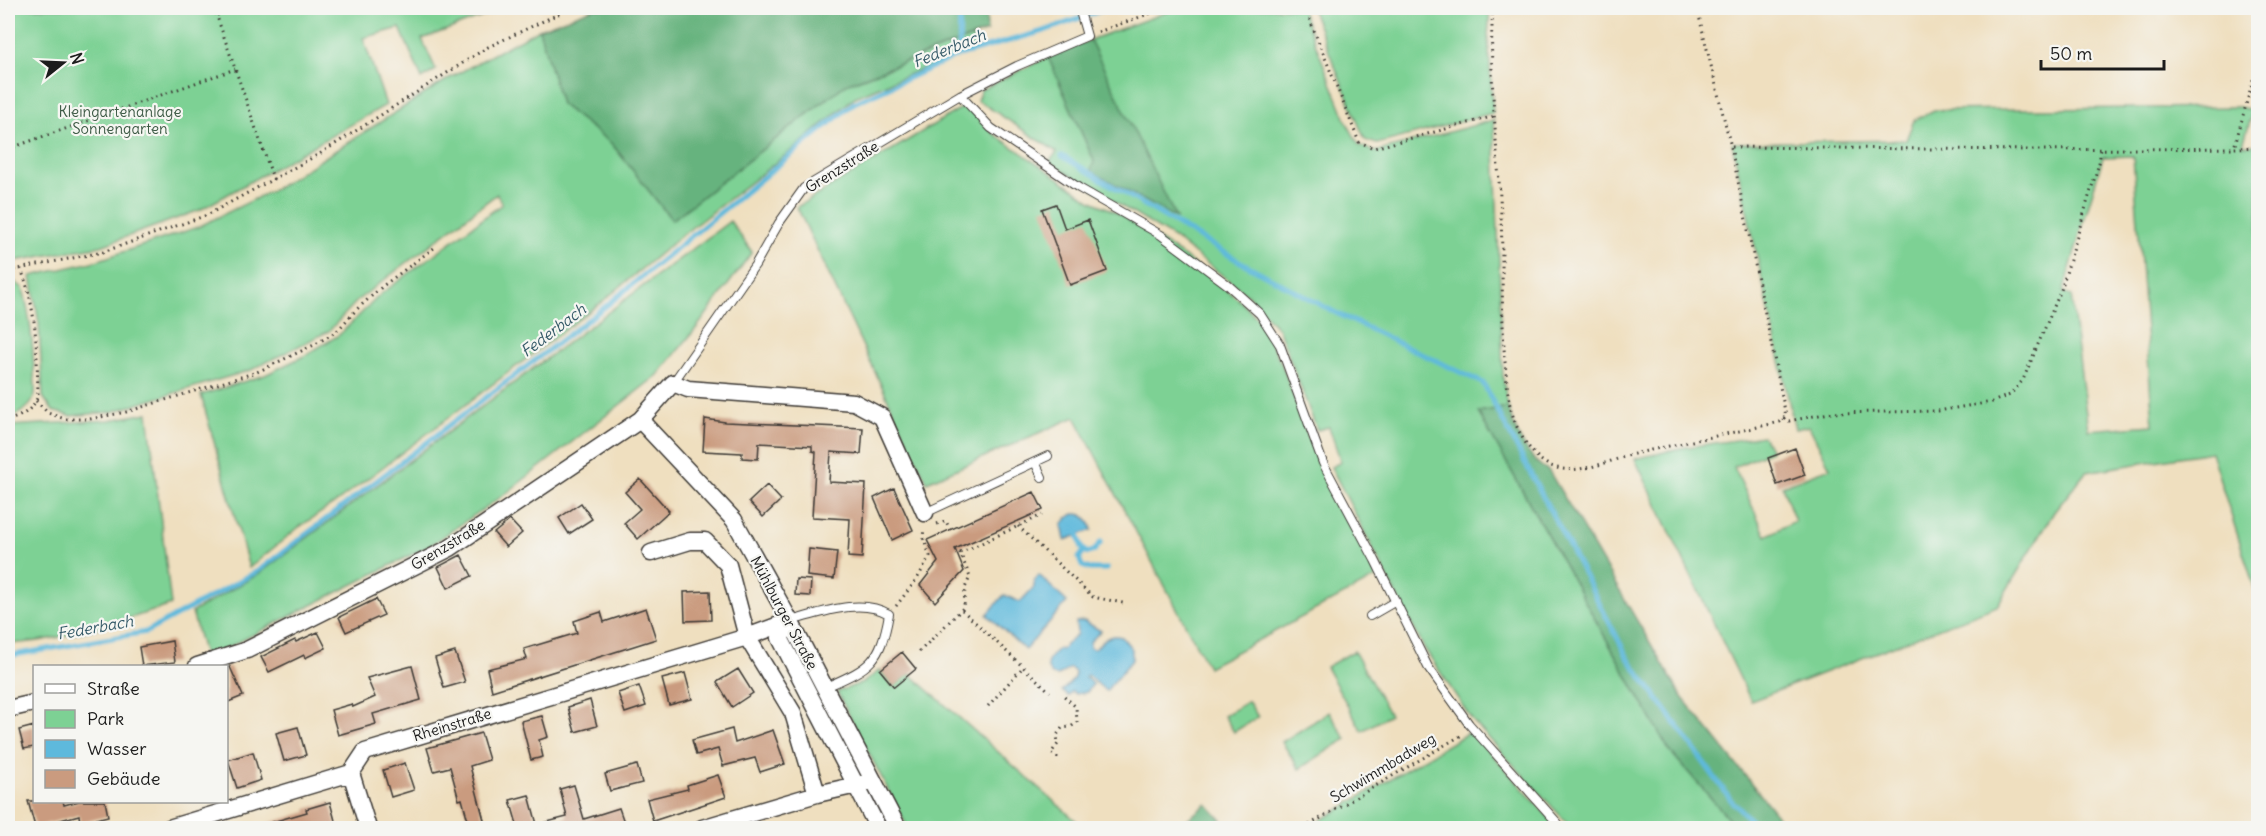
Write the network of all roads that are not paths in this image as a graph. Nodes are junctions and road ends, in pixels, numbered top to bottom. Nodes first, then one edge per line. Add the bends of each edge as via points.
1 (1079, 8) edge
2 (960, 95) junction
3 (673, 383) junction
4 (640, 420) junction
5 (1048, 456) dead end
6 (1035, 462) junction
7 (1042, 477) dead end
8 (925, 513) joint
9 (651, 553) dead end
10 (1396, 601) junction
11 (1370, 616) dead end
12 (790, 621) junction
13 (747, 637) junction
14 (200, 665) edge
15 (824, 688) junction
16 (33, 703) edge
17 (8, 709) edge
18 (351, 773) junction
19 (872, 781) junction
20 (855, 786) junction
21 (817, 794) junction
22 (169, 828) edge
23 (369, 828) edge
24 (702, 828) edge
25 (878, 828) edge
26 (898, 828) edge
27 (1562, 828) edge

1 - 2 lane, Grenzstraße via 1088,36
2 - 3 lane, Grenzstraße via 804,188
2 - 10 lane via 991,128 1079,188 1161,236 1260,314 1280,345 1323,463
3 - 4 street, Grenzstraße
3 - 8 street via 688,389 854,402 882,417
4 - 12 street, Mühlburger Straße via 734,520
4 - 14 street, Grenzstraße via 450,548 246,650
5 - 6 lane
6 - 7 lane
6 - 8 lane
9 - 13 street via 690,541 705,542 728,565
10 - 11 lane
10 - 27 lane via 1428,667 1469,724
12 - 13 street, Rheinstraße
12 - 15 street, Mühlburger Straße
12 - 15 lane via 863,605 890,614 877,657 861,671
12 - 20 street via 780,638
13 - 18 street, Rheinstraße via 365,752
13 - 21 street via 793,713
15 - 19 street, Mühlburger Straße
16 - 17 street
18 - 22 street
18 - 23 street
19 - 20 street
19 - 26 street, Mühlburger Straße
20 - 21 street
20 - 25 street
21 - 24 street

